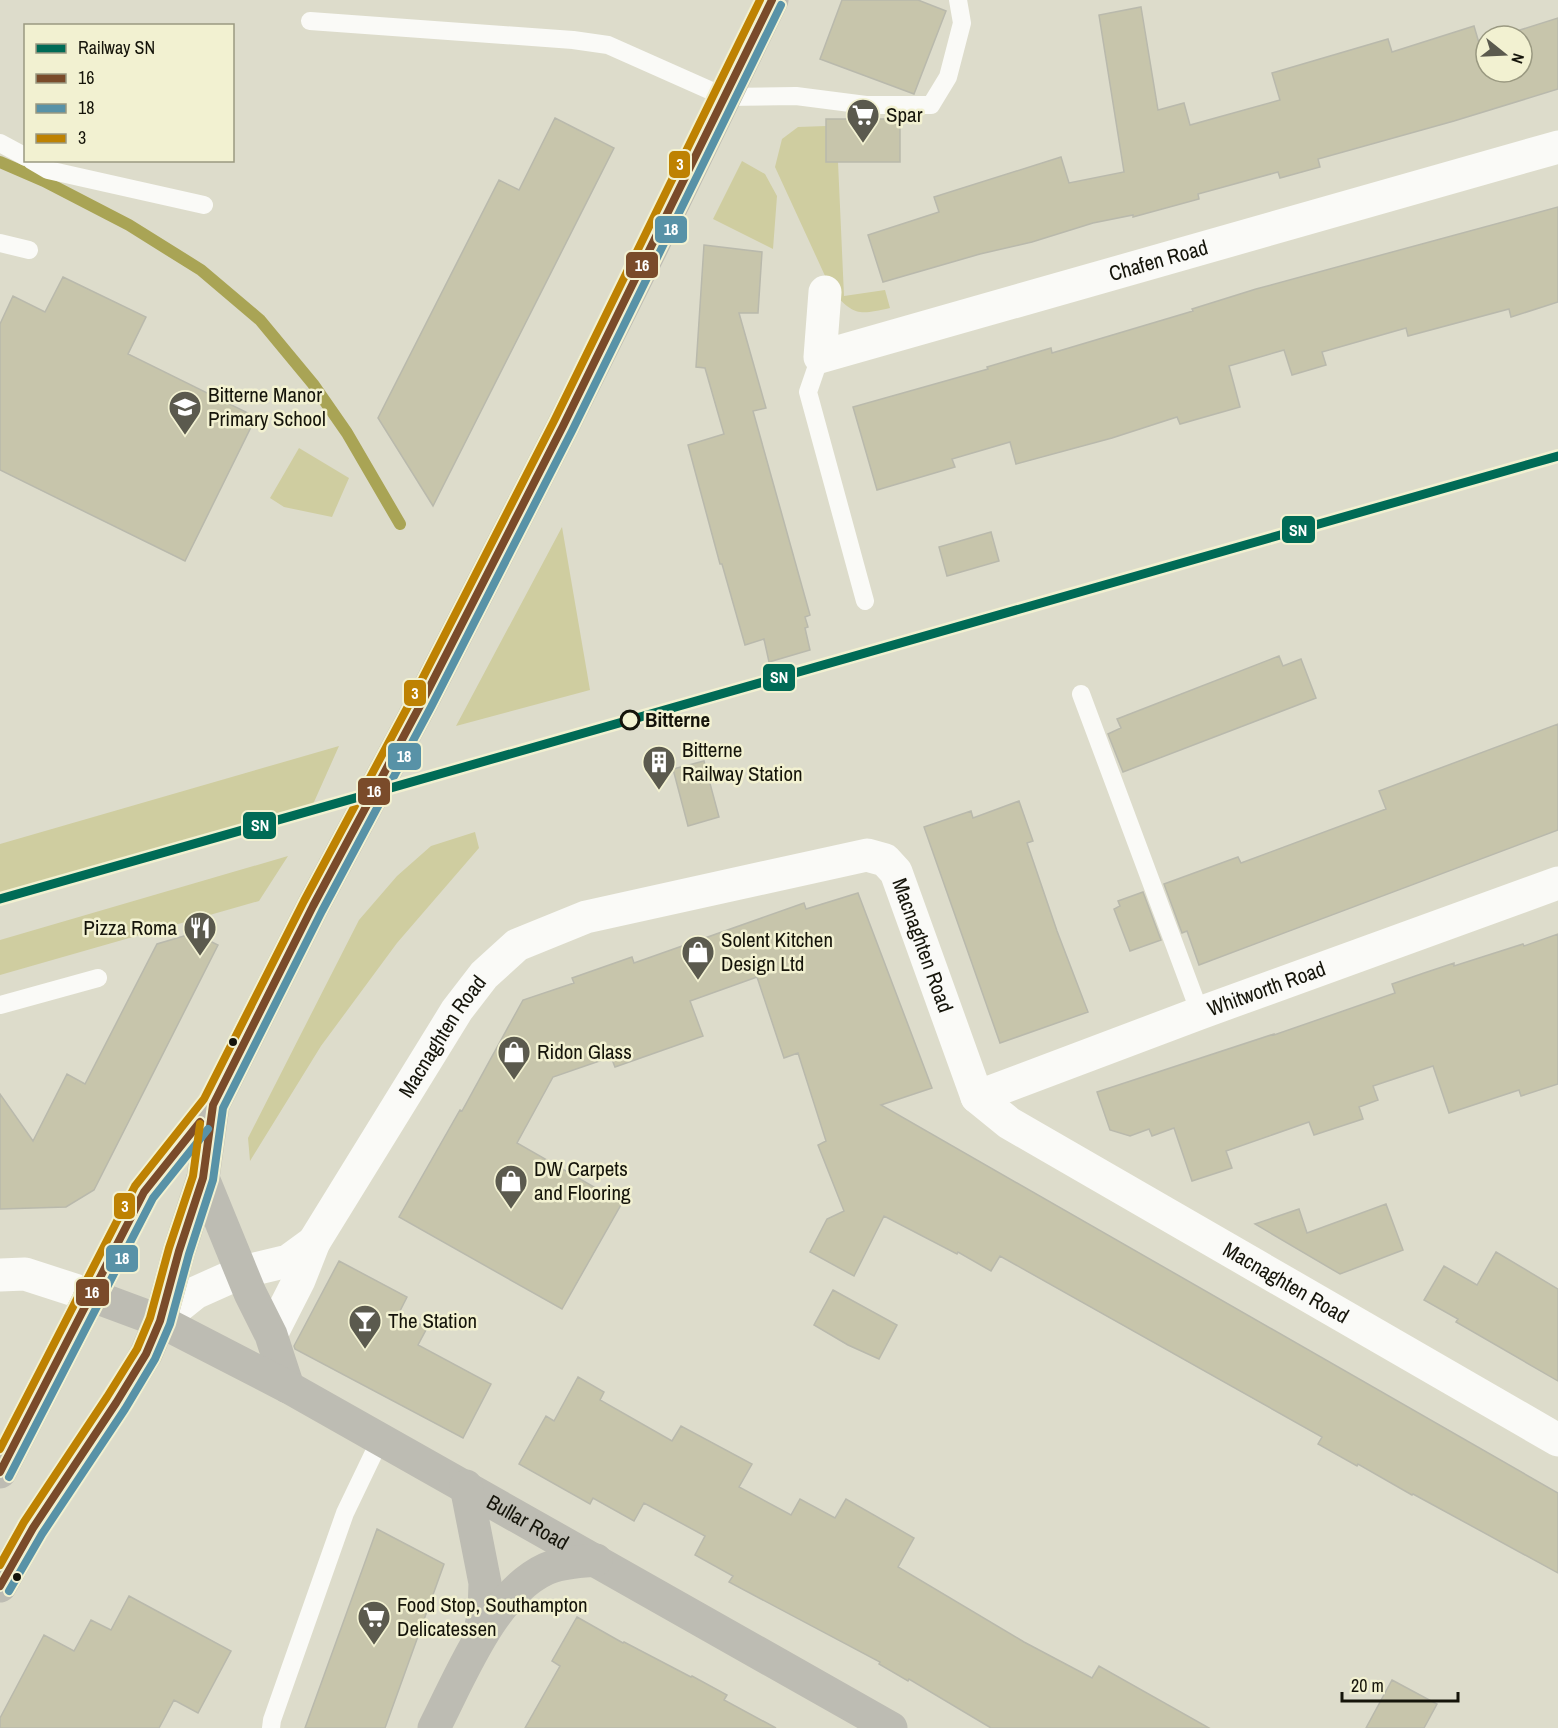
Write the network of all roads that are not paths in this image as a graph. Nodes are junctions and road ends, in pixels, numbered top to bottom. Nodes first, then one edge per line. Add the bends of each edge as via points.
1 (772, 0) edge
2 (958, 0) edge
3 (310, 21) dead end
4 (725, 97) junction
5 (0, 143) edge
6 (1558, 147) edge
7 (24, 156) edge
8 (34, 162) edge
9 (204, 205) dead end
10 (0, 243) edge
11 (29, 250) dead end
12 (825, 292) dead end
13 (820, 357) junction
14 (865, 601) dead end
15 (1081, 694) dead end
16 (1558, 883) edge
17 (98, 978) dead end
18 (0, 1005) edge
19 (1200, 1013) junction
20 (977, 1097) junction
21 (213, 1105) junction
22 (203, 1178) junction
23 (314, 1242) junction
24 (242, 1272) junction
25 (0, 1275) edge
26 (90, 1295) junction
27 (160, 1321) junction
28 (271, 1335) junction
29 (288, 1387) junction
30 (381, 1438) junction
31 (1558, 1440) edge
32 (0, 1472) edge
33 (466, 1486) junction
34 (596, 1560) junction
35 (0, 1586) edge
36 (477, 1643) junction
37 (271, 1728) edge
38 (434, 1728) edge
39 (891, 1728) edge

1 - 4 main road
2 - 4 lane via 962,23 948,77 931,105 866,105 796,96
3 - 4 lane via 608,45
4 - 21 main road via 568,415
5 - 7 lane
6 - 13 street, Chafen Road
8 - 9 lane via 48,170
10 - 11 lane
12 - 13 street
13 - 14 lane via 808,392
15 - 19 lane
16 - 19 street, Whitworth Road
17 - 18 lane
19 - 20 street, Whitworth Road
20 - 23 street, Macnaghten Road via 896,872 885,860 867,855 586,918 517,945 484,975 457,1010
20 - 31 street, Macnaghten Road via 1009,1123
21 - 22 main road
21 - 26 main road via 144,1192
22 - 24 main road
22 - 27 main road
23 - 24 street, Macnaghten Road via 288,1261
23 - 28 street, Macnaghten Road
24 - 27 street, Macnaghten Road via 195,1293
24 - 28 main road
25 - 26 street via 25,1274
26 - 27 main road, Bullar Road
26 - 32 main road
27 - 29 main road, Bullar Road
27 - 35 main road via 146,1354
28 - 29 main road
29 - 30 main road, Bullar Road
30 - 33 main road, Bullar Road
30 - 37 lane via 345,1513
33 - 34 main road, Bullar Road
33 - 36 main road via 485,1583
34 - 36 main road via 559,1564 525,1581 508,1598
34 - 39 main road, Bullar Road
36 - 38 main road

